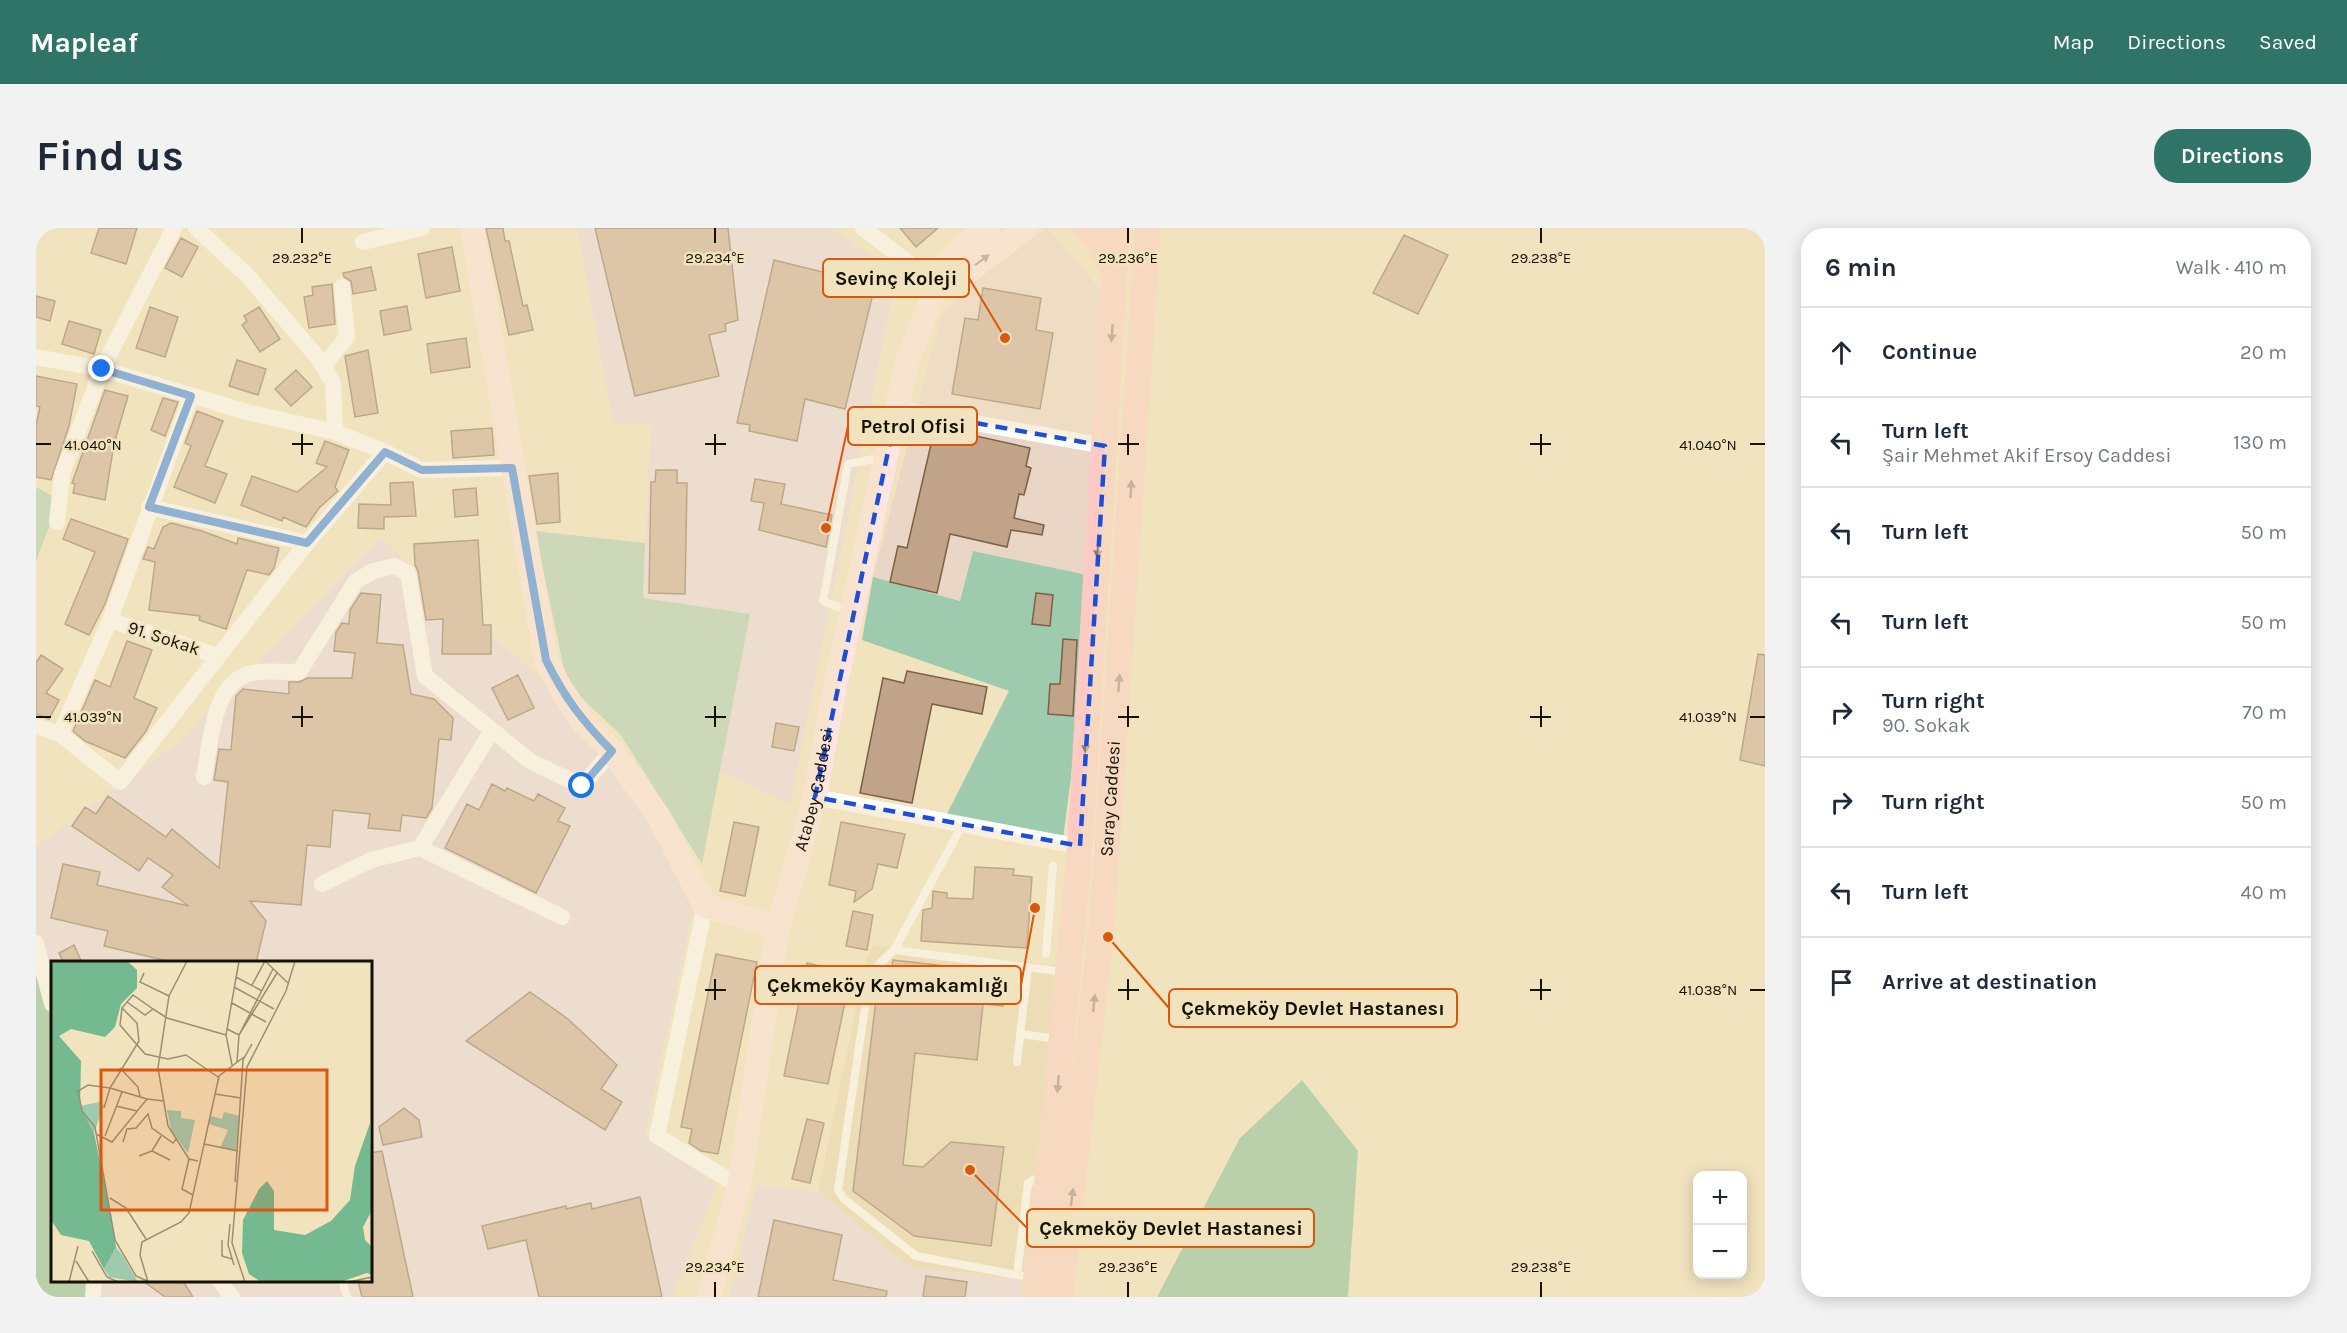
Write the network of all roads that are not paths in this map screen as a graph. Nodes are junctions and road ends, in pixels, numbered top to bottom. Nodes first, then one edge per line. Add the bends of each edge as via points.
1 (174, 228) edge
2 (196, 228) edge
3 (423, 228) edge
4 (472, 228) edge
5 (863, 228) edge
6 (988, 228) edge
7 (1026, 228) edge
8 (1086, 228) edge
9 (1117, 228) edge
10 (1148, 228) edge
11 (363, 242) dead end
12 (1115, 275) junction
13 (936, 285) junction
14 (342, 287) dead end
15 (36, 357) edge
16 (322, 366) junction
17 (102, 369) junction
18 (191, 396) junction
19 (897, 409) junction
20 (335, 432) junction
21 (1105, 446) junction
22 (385, 452) junction
23 (884, 457) junction
24 (512, 468) junction
25 (149, 507) junction
26 (57, 522) dead end
27 (307, 543) junction
28 (851, 613) junction
29 (110, 620) junction
30 (218, 656) junction
31 (36, 726) edge
32 (491, 732) junction
33 (60, 734) junction
34 (612, 751) junction
35 (204, 777) dead end
36 (814, 797) junction
37 (963, 824) junction
38 (1080, 846) junction
39 (420, 848) junction
40 (1107, 852) junction
41 (1053, 866) dead end
42 (322, 884) dead end
43 (705, 906) junction
44 (1061, 914) junction
45 (562, 917) dead end
46 (778, 927) junction
47 (36, 943) edge
48 (894, 950) junction
49 (1046, 954) dead end
50 (1028, 967) junction
51 (1068, 972) junction
52 (51, 1000) edge
53 (1020, 1034) junction
54 (1062, 1039) junction
55 (1017, 1062) dead end
56 (739, 1186) junction
57 (94, 1282) edge
58 (220, 1282) edge
59 (342, 1282) edge
60 (1029, 1283) edge
61 (93, 1297) edge
62 (232, 1297) edge
63 (347, 1297) edge
64 (710, 1297) edge
65 (1060, 1297) edge

1 - 17 street
2 - 16 street via 247,275
3 - 11 street
4 - 24 main road
5 - 13 street
6 - 13 main road, Atabey Caddesi via 937,273
13 -> 7 main road via 948,286
8 - 12 main road via 1098,240
9 - 12 main road, Saray Caddesi
40 -> 10 main road, Saray Caddesi
12 -> 21 main road, Saray Caddesi
13 - 19 main road, Atabey Caddesi via 907,362
14 - 16 street via 347,337
15 - 17 street
16 - 20 street via 333,383
17 - 18 street
17 - 26 street via 62,474
18 - 20 street
18 - 25 street
19 - 21 street
19 - 23 main road, Atabey Caddesi
20 - 22 street
21 -> 38 main road, Saray Caddesi
22 - 24 street via 422,470
22 - 27 street
23 - 28 main road, Atabey Caddesi
23 - 28 lane via 848,464 823,601
24 - 34 main road via 546,660 583,722
25 - 27 street
25 - 29 street
27 - 30 street
28 - 36 main road, Atabey Caddesi
29 - 30 street, 91. Sokak
29 - 33 street
30 - 33 street via 120,782
31 - 33 street
32 - 34 street via 530,761 582,786
32 - 35 street via 425,676 408,573 394,566 373,571 356,581 299,672 253,672 235,678 221,695
32 - 39 street
34 - 43 main road via 659,817
36 - 37 street
36 - 46 main road, Atabey Caddesi
37 - 38 street
37 - 48 lane
38 - 40 street
38 - 44 main road, Saray Caddesi
39 - 42 street via 371,860
39 - 45 street
65 -> 40 main road, Saray Caddesi
41 - 44 lane
43 - 46 main road
43 - 56 street via 657,1136
44 - 49 lane
44 - 51 main road, Saray Caddesi
46 - 56 main road, Atabey Caddesi
47 - 52 street
48 - 50 lane
48 - 60 lane via 870,973 838,1190 916,1256
50 - 51 lane
50 - 53 lane
51 - 54 main road, Saray Caddesi
53 - 54 lane
53 - 55 lane
54 -> 60 main road, Saray Caddesi via 1048,1179
56 - 64 main road, Atabey Caddesi
57 - 61 street
58 - 62 street
59 - 63 lane

